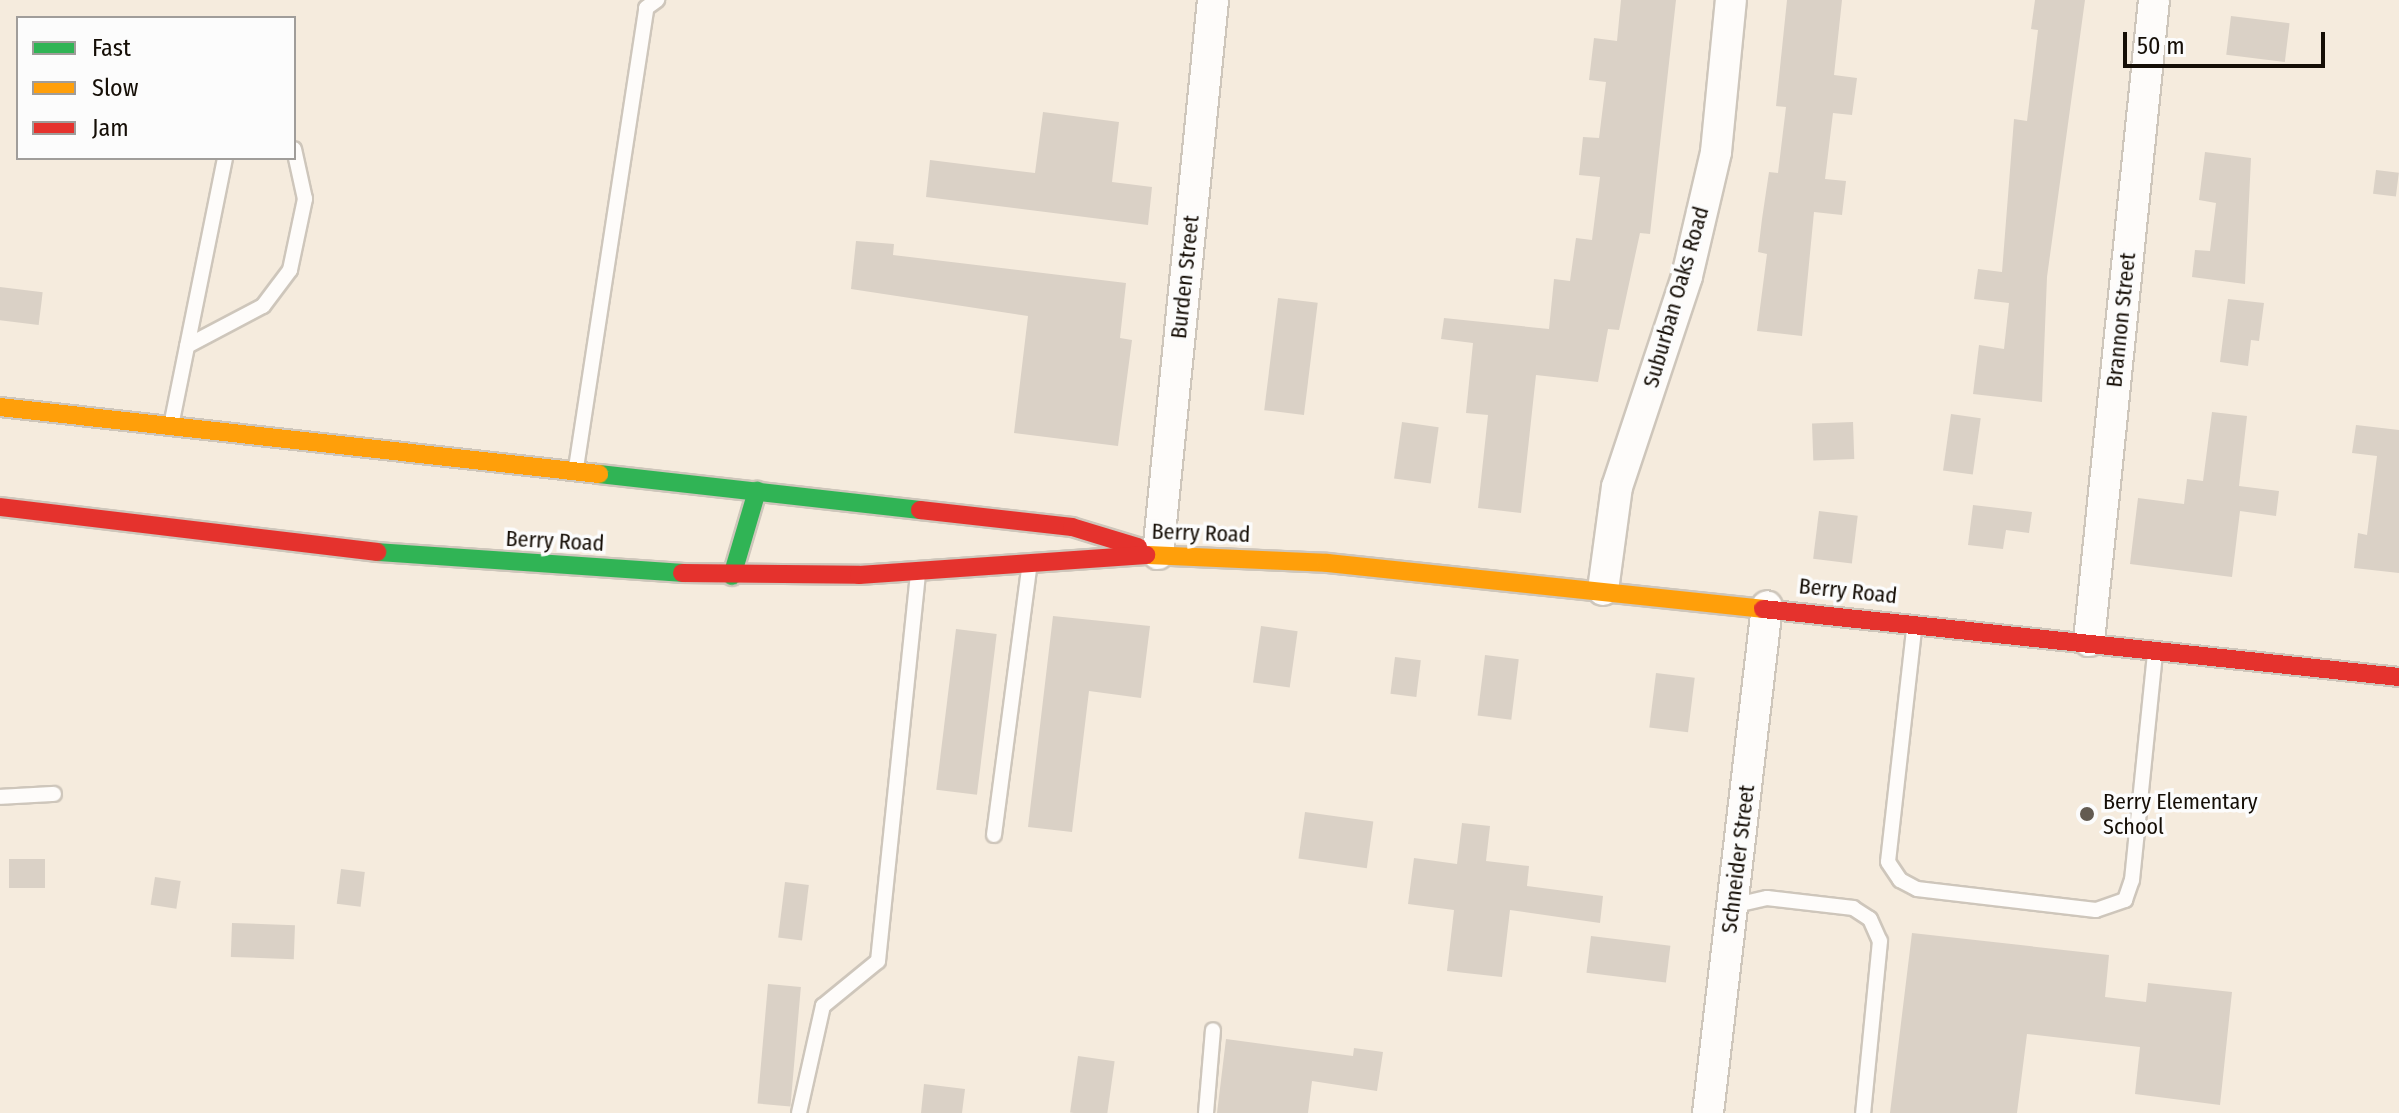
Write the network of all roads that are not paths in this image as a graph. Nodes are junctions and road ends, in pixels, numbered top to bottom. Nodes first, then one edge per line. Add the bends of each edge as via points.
1 (1213, 0) edge
2 (1731, 0) edge
3 (2154, 0) edge
4 (647, 3) edge
5 (296, 158) edge
6 (225, 160) edge
7 (187, 346) junction
8 (0, 407) edge
9 (171, 426) junction
10 (576, 469) junction
11 (757, 491) junction
12 (0, 507) edge
13 (1158, 554) junction
14 (1030, 563) junction
15 (918, 571) junction
16 (732, 576) junction
17 (1603, 590) junction
18 (1767, 606) junction
19 (1915, 622) junction
20 (2089, 641) junction
21 (2156, 649) junction
22 (2399, 677) edge
23 (54, 794) dead end
24 (0, 797) edge
25 (994, 835) dead end
26 (1732, 906) junction
27 (1213, 1030) dead end
28 (799, 1113) edge
29 (1206, 1113) edge
30 (1708, 1113) edge
31 (1863, 1113) edge

1 - 13 street, Burden Street
2 - 17 street, Suburban Oaks Road via 1716,152 1687,276 1617,487
3 - 20 street, Brannon Street
4 - 10 lane
5 - 7 lane via 305,199 290,270 263,306
6 - 7 lane
7 - 9 lane
8 - 9 street
9 - 10 street
10 - 11 street
11 - 13 street via 1072,527
11 - 16 street
12 - 16 street, Berry Road via 398,555
13 - 14 street, Berry Road
13 - 17 street, Berry Road
14 - 15 street, Berry Road
14 - 25 lane
15 - 16 street, Berry Road
15 - 28 lane via 908,627 878,961 823,1006
17 - 18 street, Berry Road
18 - 19 street, Berry Road
18 - 26 street, Schneider Street
19 - 20 street, Berry Road
19 - 21 lane via 1888,862 1900,880 1917,889 2081,909 2125,900 2132,880
20 - 21 street, Berry Road
21 - 22 street, Berry Road
23 - 24 lane
26 - 30 street, Schneider Street
26 - 31 lane via 1767,898 1853,908 1870,919 1880,941
27 - 29 lane

